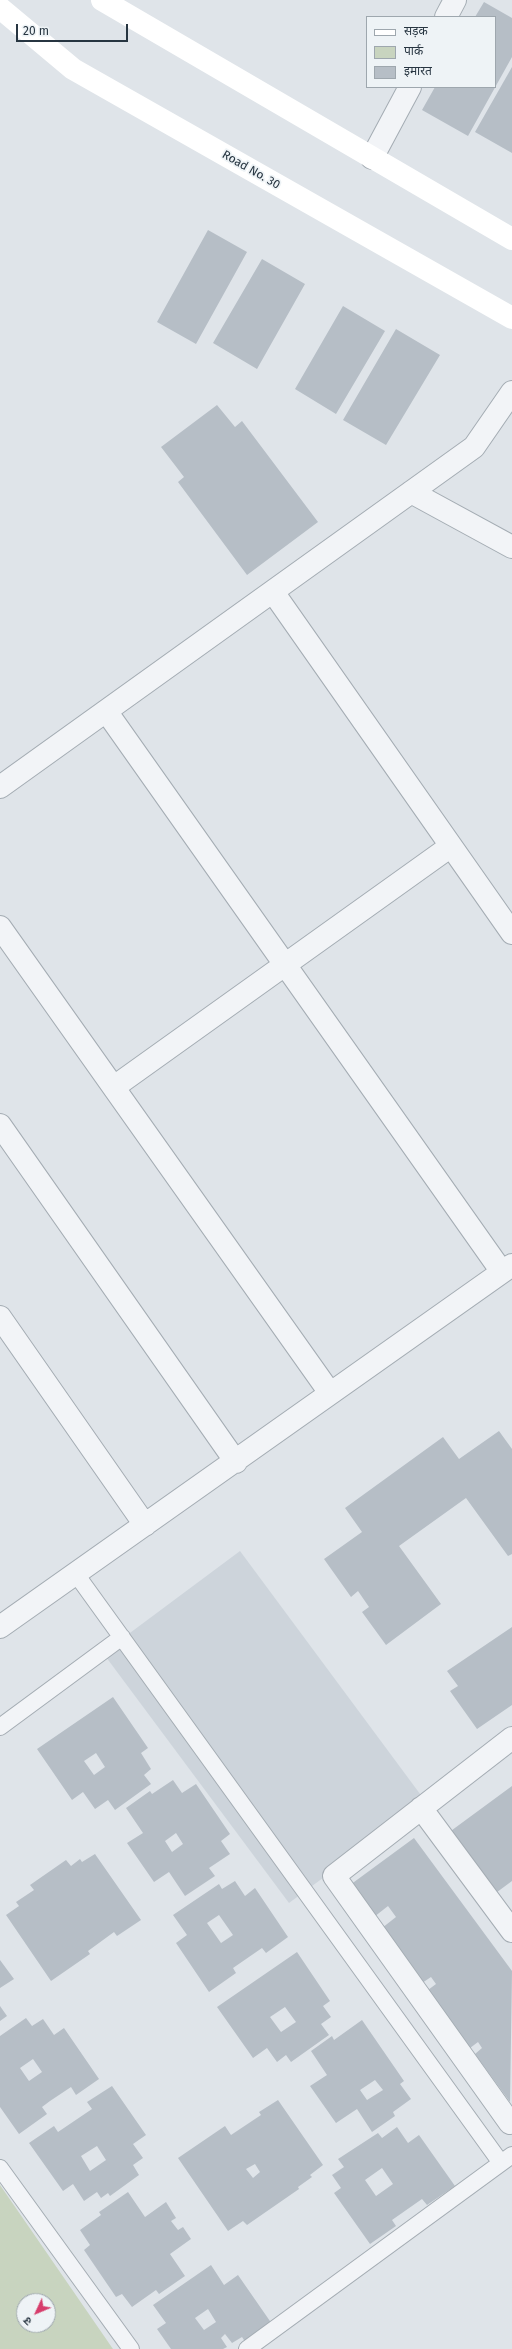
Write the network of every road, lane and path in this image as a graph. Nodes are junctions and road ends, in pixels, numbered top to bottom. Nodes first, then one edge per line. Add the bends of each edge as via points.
1 (102, 0) edge
2 (455, 0) edge
3 (0, 8) edge
4 (447, 16) edge
5 (409, 88) edge
6 (372, 158) junction
7 (512, 240) edge
8 (512, 318) edge
9 (512, 392) edge
10 (411, 492) junction
11 (512, 547) edge
12 (272, 592) junction
13 (106, 710) junction
14 (0, 787) edge
15 (451, 846) junction
16 (0, 927) edge
17 (512, 933) edge
18 (285, 964) junction
19 (114, 1087) junction
20 (0, 1125) edge
21 (507, 1269) edge
22 (0, 1317) edge
23 (330, 1393) junction
24 (236, 1462) junction
25 (145, 1525) junction
26 (76, 1574) junction
27 (0, 1627) edge
28 (122, 1637) junction
29 (0, 1727) edge
30 (512, 1738) edge
31 (420, 1808) junction
32 (512, 1931) edge
33 (512, 2122) edge
34 (507, 2159) edge
35 (0, 2168) edge
36 (132, 2349) edge
37 (246, 2349) edge

1 - 6 street
2 - 4 street
3 - 8 street, Road No. 30 via 73,69
5 - 6 street
6 - 7 street
9 - 10 street via 474,447
10 - 11 street
10 - 12 street
12 - 13 street
12 - 15 street
13 - 14 street
13 - 18 street
15 - 17 street
15 - 18 street
16 - 19 street
18 - 19 street
18 - 21 street
19 - 23 street
20 - 24 street
21 - 23 street
22 - 25 street
23 - 24 street
24 - 25 street
25 - 26 street
26 - 27 street
26 - 28 lane
28 - 29 lane
28 - 34 lane
30 - 31 street
31 - 32 street
31 - 33 street via 334,1876 510,2123
34 - 37 lane
35 - 36 lane

